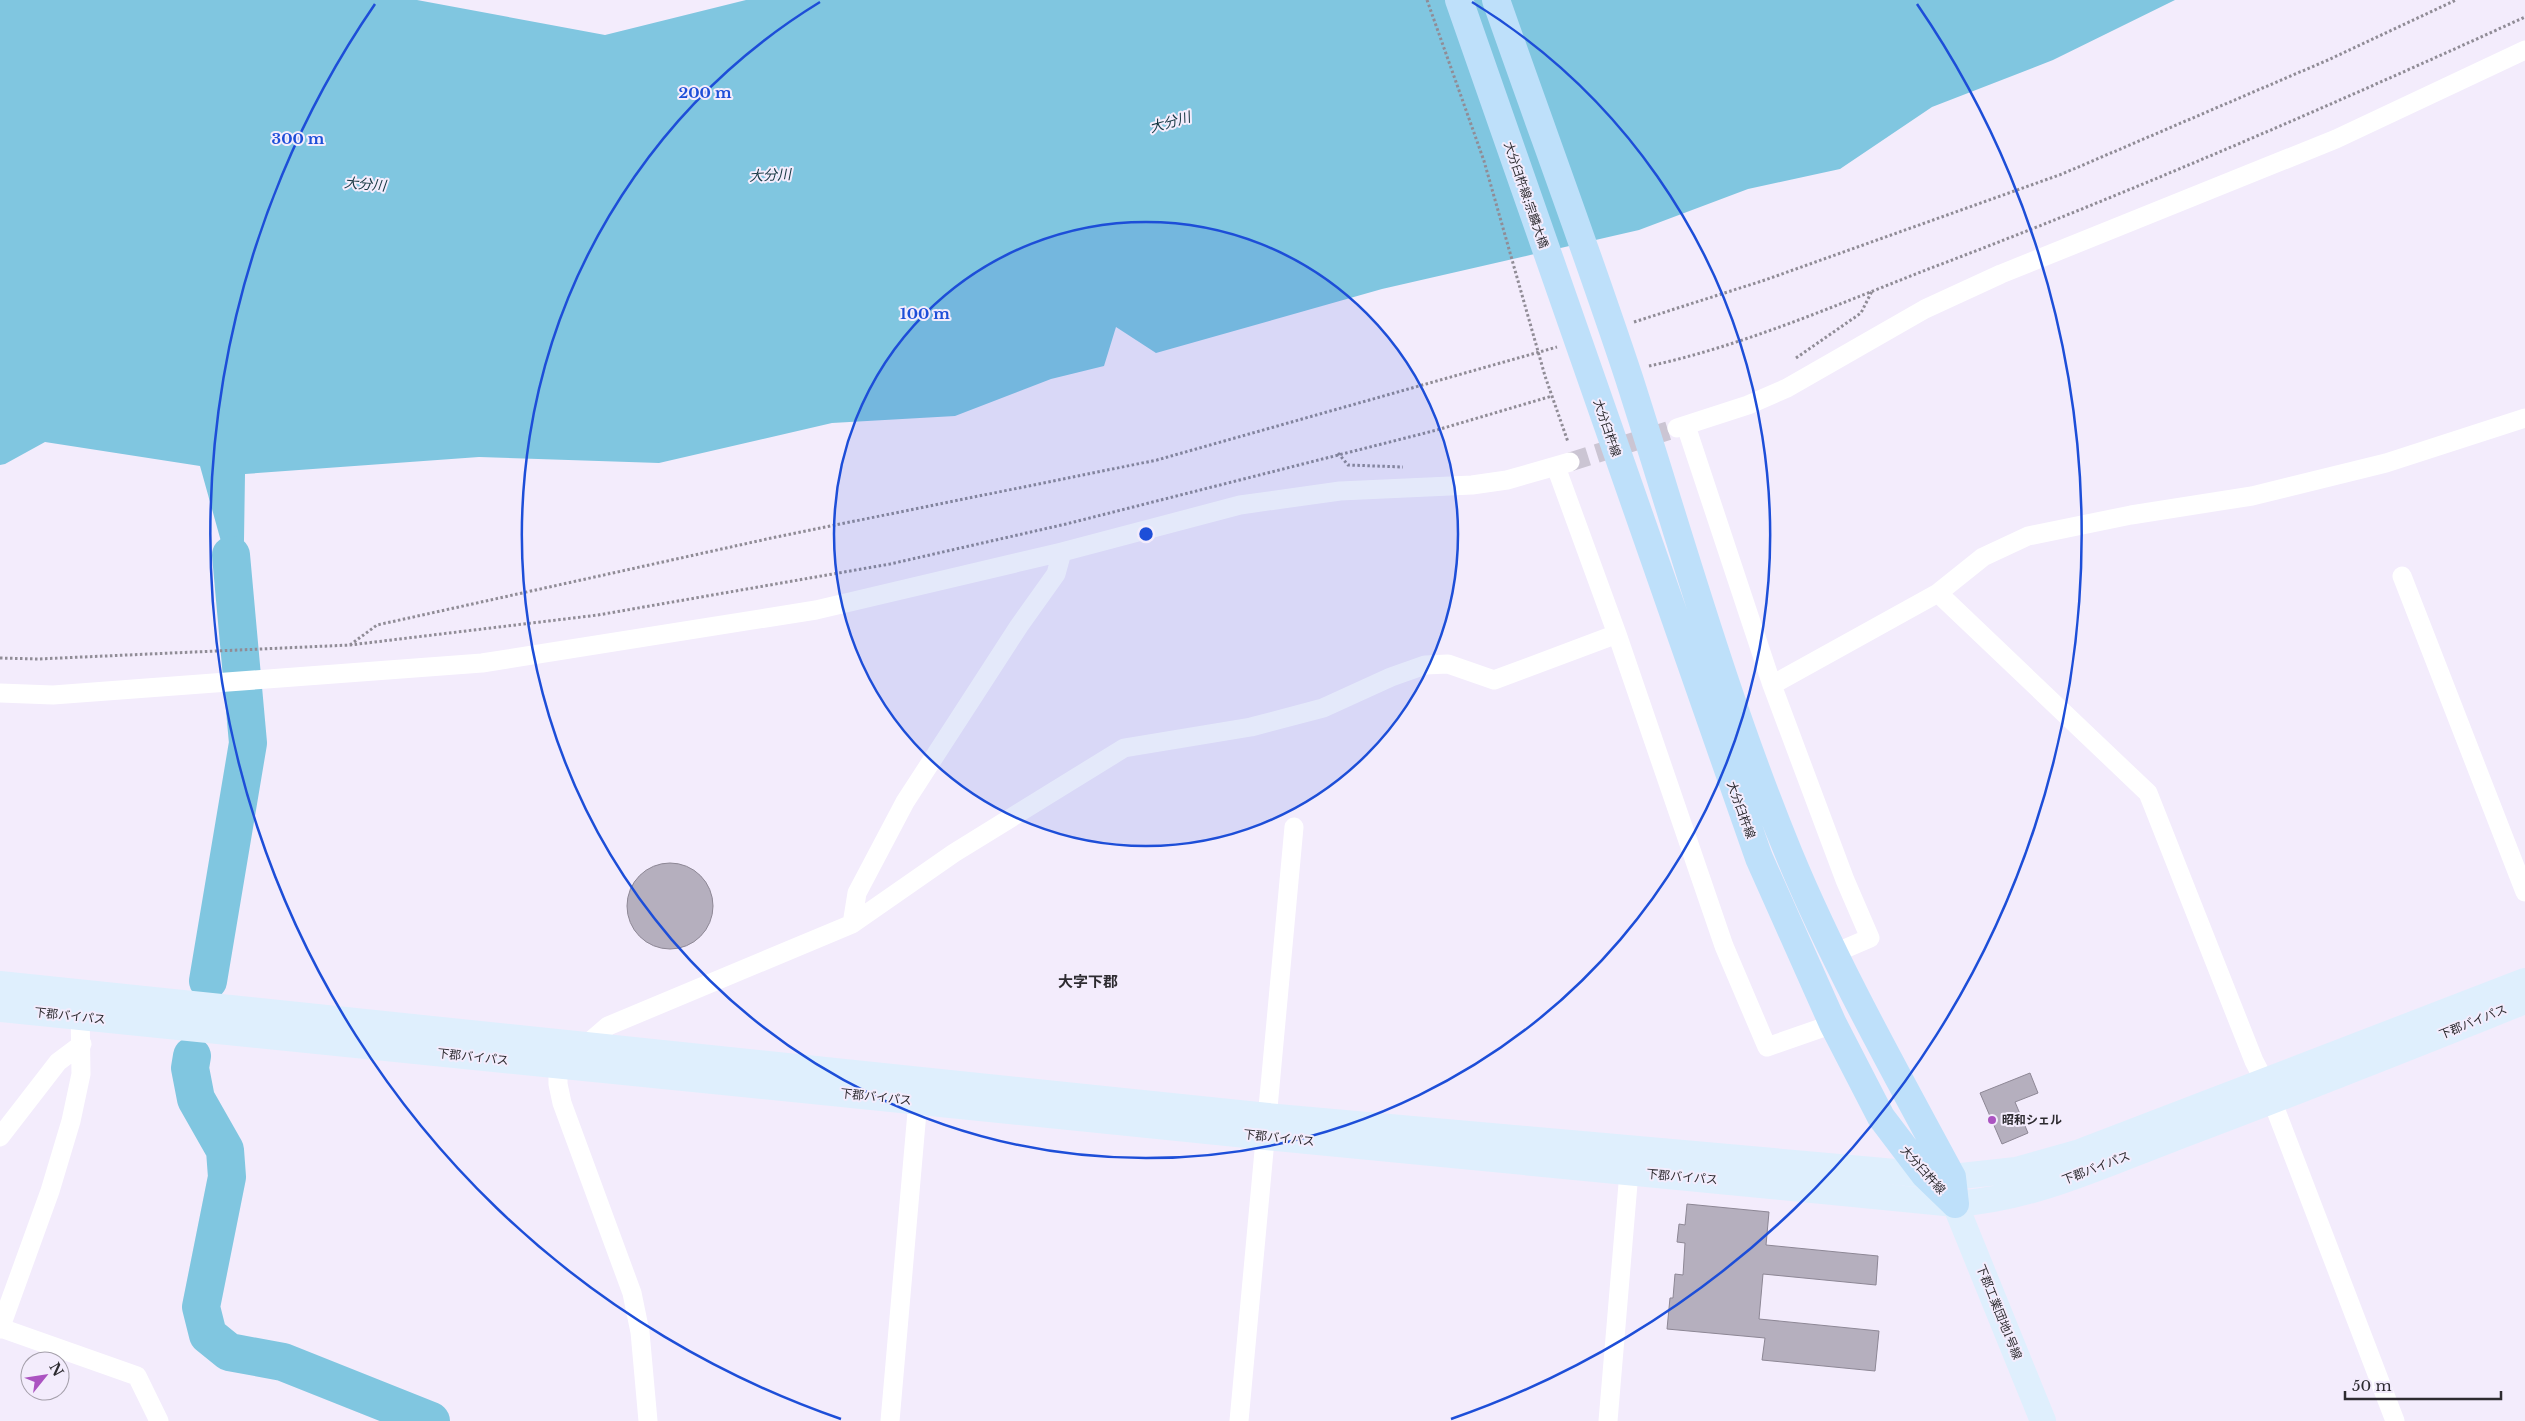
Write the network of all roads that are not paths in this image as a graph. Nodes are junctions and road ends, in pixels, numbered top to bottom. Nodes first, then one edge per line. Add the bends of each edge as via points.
1 (1459, 0) edge
2 (1496, 0) edge
3 (2525, 50) edge
4 (1594, 389) joint
5 (2525, 418) edge
6 (1062, 552) junction
7 (2402, 576) dead end
8 (1938, 593) junction
9 (1617, 634) junction
10 (1772, 685) junction
11 (0, 693) edge
12 (1294, 827) dead end
13 (2525, 892) edge
14 (852, 924) junction
15 (1835, 953) junction
16 (2525, 981) edge
17 (0, 984) edge
18 (2525, 1001) edge
19 (80, 1004) junction
20 (0, 1009) edge
21 (1832, 1024) junction
22 (82, 1044) junction
23 (586, 1045) junction
24 (558, 1065) junction
25 (919, 1091) junction
26 (2269, 1092) junction
27 (1267, 1127) junction
28 (0, 1136) edge
29 (1629, 1172) junction
30 (1925, 1175) junction
31 (1953, 1190) junction
32 (1, 1329) edge
33 (159, 1421) edge
34 (648, 1421) edge
35 (890, 1421) edge
36 (1239, 1421) edge
37 (1608, 1421) edge
38 (2043, 1421) edge
39 (2395, 1421) edge

1 - 4 main road, 大分臼杵線;宗麟大橋
2 - 15 main road, 大分臼杵線 via 1638,370 1741,727 1789,854
3 - 10 street via 2336,139 2002,274 1925,309 1787,388 1682,427
4 - 21 main road, 大分臼杵線 via 1759,858
5 - 8 street via 2386,463 2262,493 2028,536 1983,557
6 - 9 street via 1240,504 1340,492 1472,486 1563,465
6 - 11 street via 816,610 482,662 53,695
6 - 14 street via 1056,574 905,802 857,893
7 - 13 street
8 - 10 street
8 - 26 street via 2148,793
9 - 14 street via 1494,680 1448,664 1425,665 1323,708 1287,718 1124,748 954,853
9 - 21 street via 1724,946 1767,1047
10 - 15 street via 1844,880 1870,938
12 - 27 street
14 - 23 street via 608,1026
15 - 31 main road, 大分臼杵線
16 - 26 street, 下郡バイパス
17 - 19 street, 下郡バイパス
18 - 26 street, 下郡バイパス
19 - 20 street, 下郡バイパス
19 - 22 street
19 - 23 street, 下郡バイパス
19 - 24 street, 下郡バイパス
21 - 30 main road, 大分臼杵線 via 1880,1117
22 - 28 street via 58,1062
22 - 32 street via 71,1121
23 - 25 street, 下郡バイパス
24 - 25 street, 下郡バイパス
24 - 34 street via 562,1103 632,1293 640,1332
25 - 27 street, 下郡バイパス
25 - 35 street
26 - 31 street, 下郡バイパス via 2058,1182 2001,1199
26 - 39 street
27 - 29 street, 下郡バイパス
27 - 30 street, 下郡バイパス
27 - 36 street
29 - 31 street, 下郡バイパス
29 - 37 street
30 - 31 main road, 大分臼杵線
31 - 38 street, 下郡工業団地1号線
32 - 33 street via 137,1376

